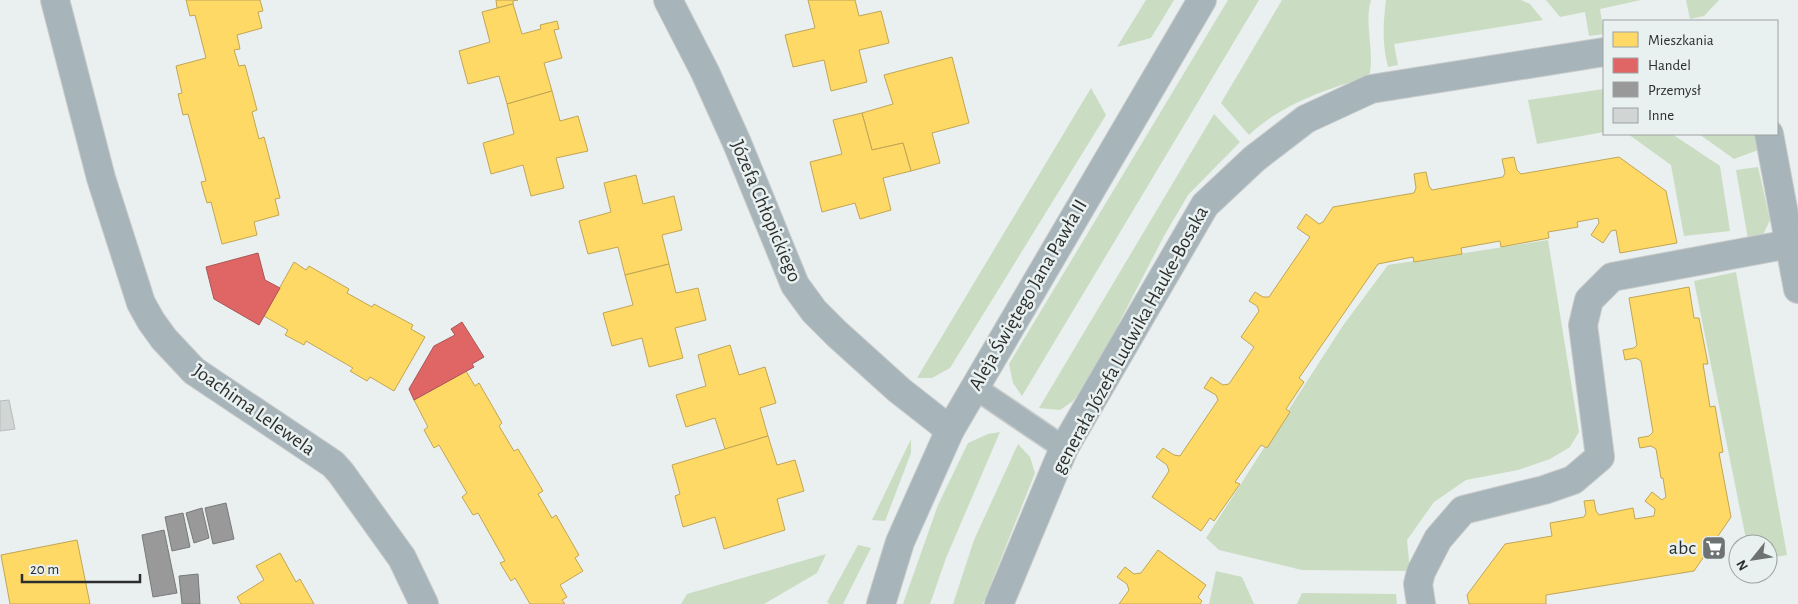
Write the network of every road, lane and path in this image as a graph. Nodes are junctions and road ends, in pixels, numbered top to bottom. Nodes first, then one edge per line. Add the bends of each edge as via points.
1 (55, 0) edge
2 (668, 0) edge
3 (1202, 0) edge
4 (1603, 52) edge
5 (1769, 135) edge
6 (1790, 202) edge
7 (1789, 244) junction
8 (1798, 290) edge
9 (974, 387) junction
10 (950, 430) junction
11 (1064, 448) junction
12 (424, 604) edge
13 (881, 604) edge
14 (999, 604) edge
15 (1420, 604) edge

1 - 12 street, Joachima Lelewela via 101,178 141,303 151,321 194,371 341,473 402,558
2 - 10 street, Józefa Chłopickiego via 738,143 795,285 837,334 899,390
3 - 9 street, Aleja Świętego Jana Pawła II
4 - 11 street, generała Józefa Ludwika Hauke-Bosaka via 1371,89 1306,119 1254,159 1205,204
5 - 6 street
6 - 7 street
7 - 8 street
7 - 15 street via 1612,277 1589,300 1583,325 1600,457 1573,480 1463,510 1438,539 1421,572 1418,584
9 - 10 street, Aleja Świętego Jana Pawła II
9 - 11 lane
10 - 13 street, Aleja Świętego Jana Pawła II via 900,542
11 - 14 street, generała Józefa Ludwika Hauke-Bosaka

